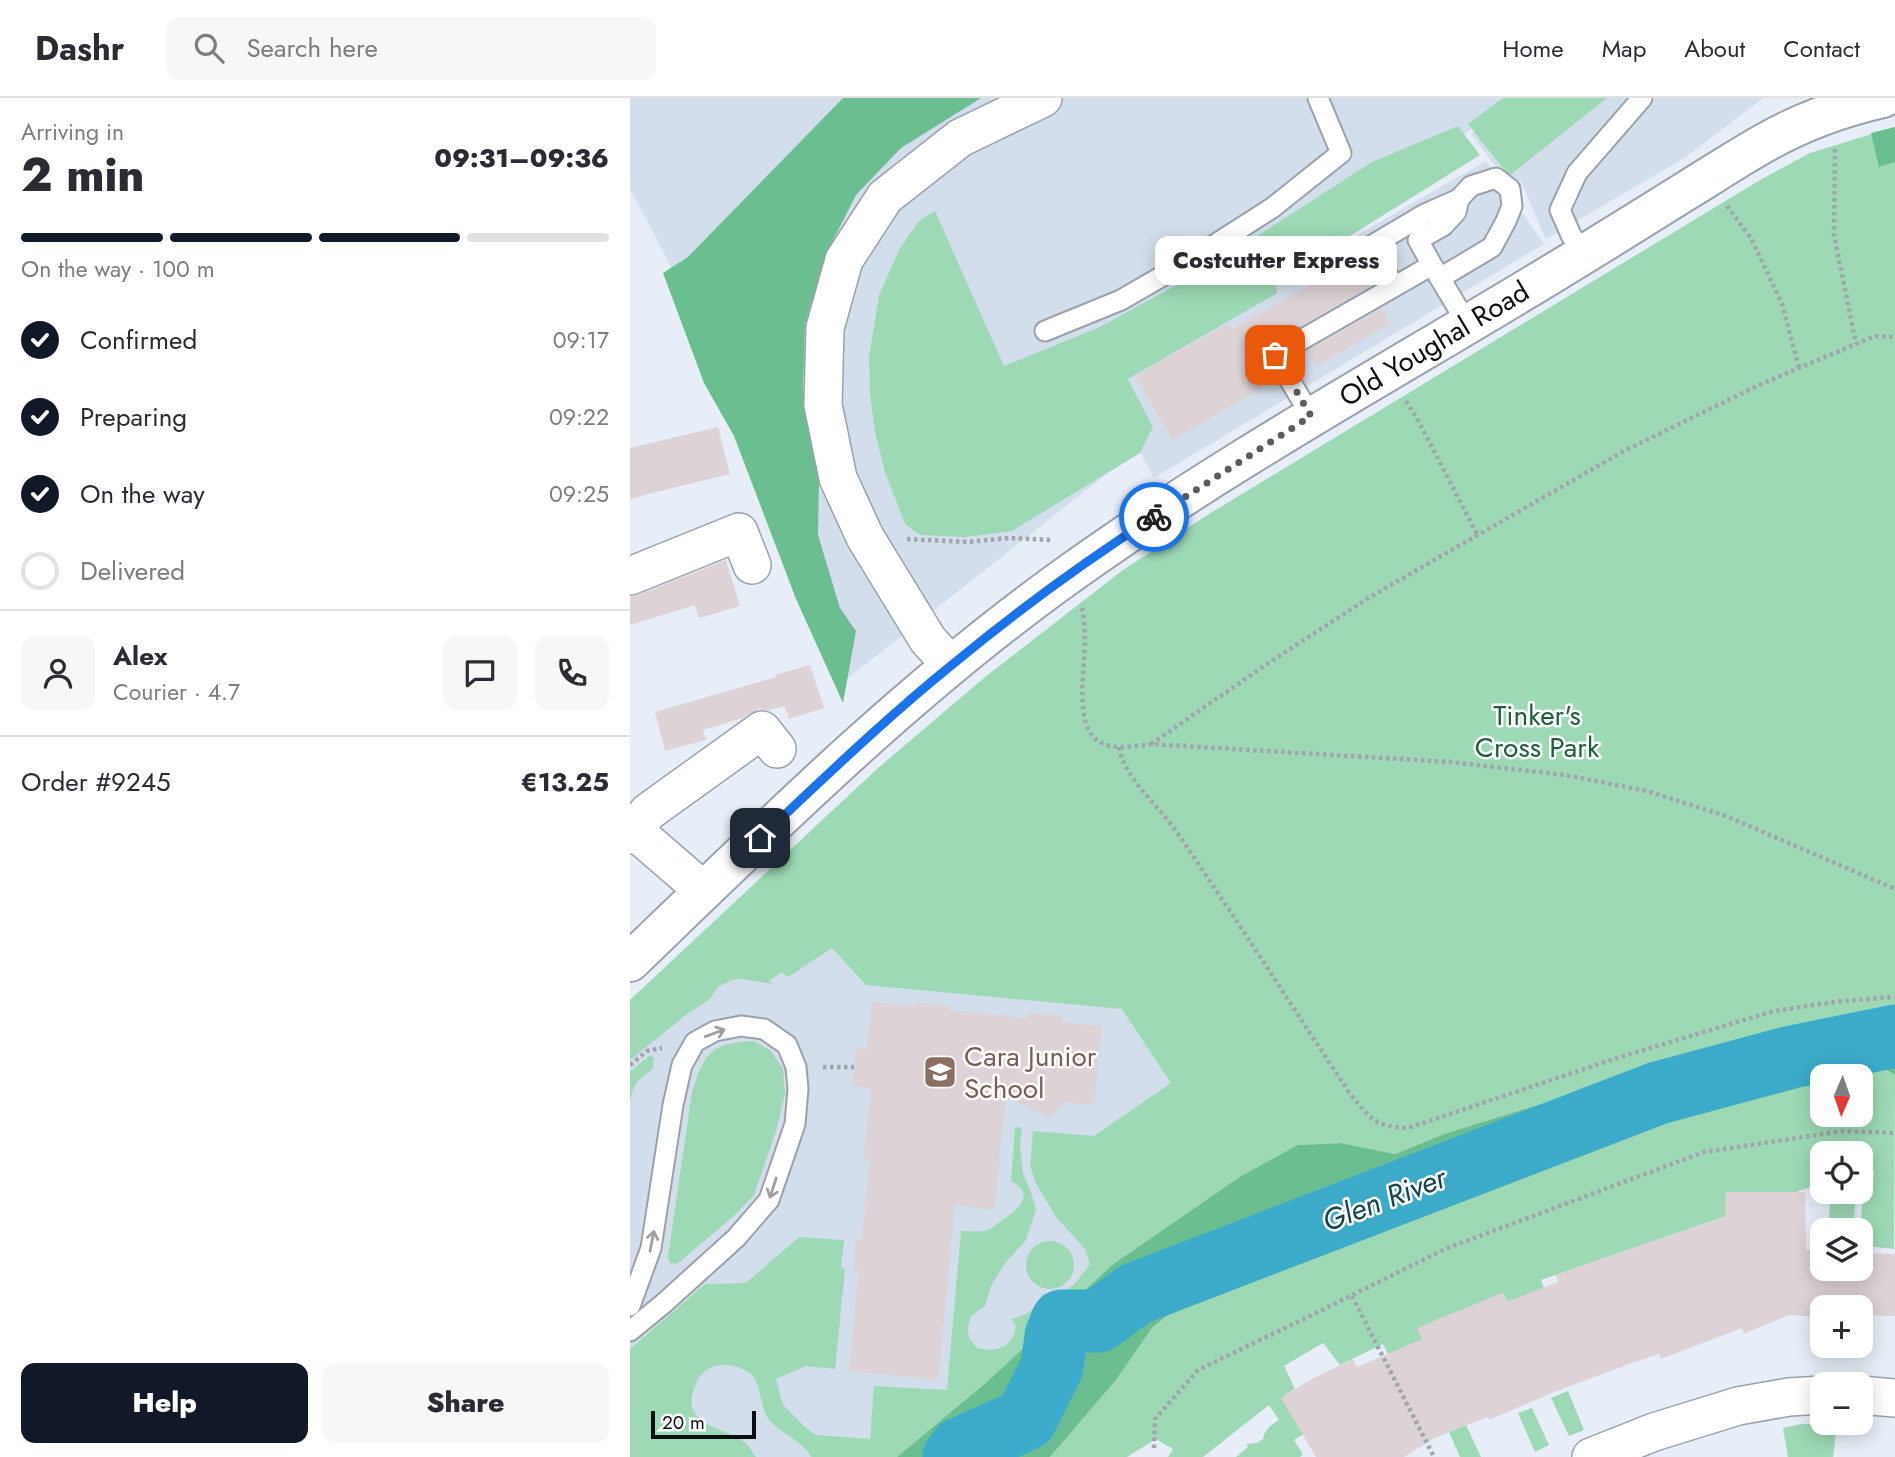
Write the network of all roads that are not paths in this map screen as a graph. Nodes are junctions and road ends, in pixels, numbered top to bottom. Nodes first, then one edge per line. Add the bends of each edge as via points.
1 (1043, 98) edge
2 (1318, 98) edge
3 (1642, 98) edge
4 (1883, 98) edge
5 (1459, 199) junction
6 (1583, 255) junction
7 (1436, 271) junction
8 (1394, 286) junction
9 (1468, 325) junction
10 (1045, 331) dead end
11 (1311, 416) junction
12 (752, 565) dead end
13 (630, 576) edge
14 (951, 665) junction
15 (777, 749) dead end
16 (631, 831) edge
17 (704, 891) junction
18 (630, 962) edge
19 (630, 1306) edge
20 (630, 1331) edge
21 (1810, 1396) edge
22 (1873, 1396) edge
23 (1895, 1398) edge
24 (1591, 1457) edge

1 - 14 street via 960,138 885,197 844,260 825,328 823,405 838,478 865,537 928,640
2 - 10 lane via 1341,153 1272,208 1197,256 1121,300
3 - 6 lane via 1577,173 1560,210
4 - 6 main road, Old Youghal Road via 1825,115 1766,141
5 - 7 lane via 1456,212 1443,226 1418,240
5 - 7 lane via 1471,186 1496,178 1510,189 1512,206 1492,247
5 - 8 lane via 1371,246
6 - 9 main road, Old Youghal Road
7 - 8 lane
7 - 9 lane
8 - 11 lane via 1275,355
9 - 11 main road, Old Youghal Road
11 - 14 main road, Old Youghal Road via 1069,574
12 - 13 street via 739,532
14 - 17 main road, Old Youghal Road
15 - 16 street via 762,730 649,812
16 - 17 street
17 - 18 main road, Old Youghal Road
19 -> 20 lane via 651,1248 682,1065 695,1042 715,1031 741,1026 764,1029 787,1045 798,1089 795,1124 769,1200 736,1238
21 - 24 street via 1738,1406
22 - 23 street

